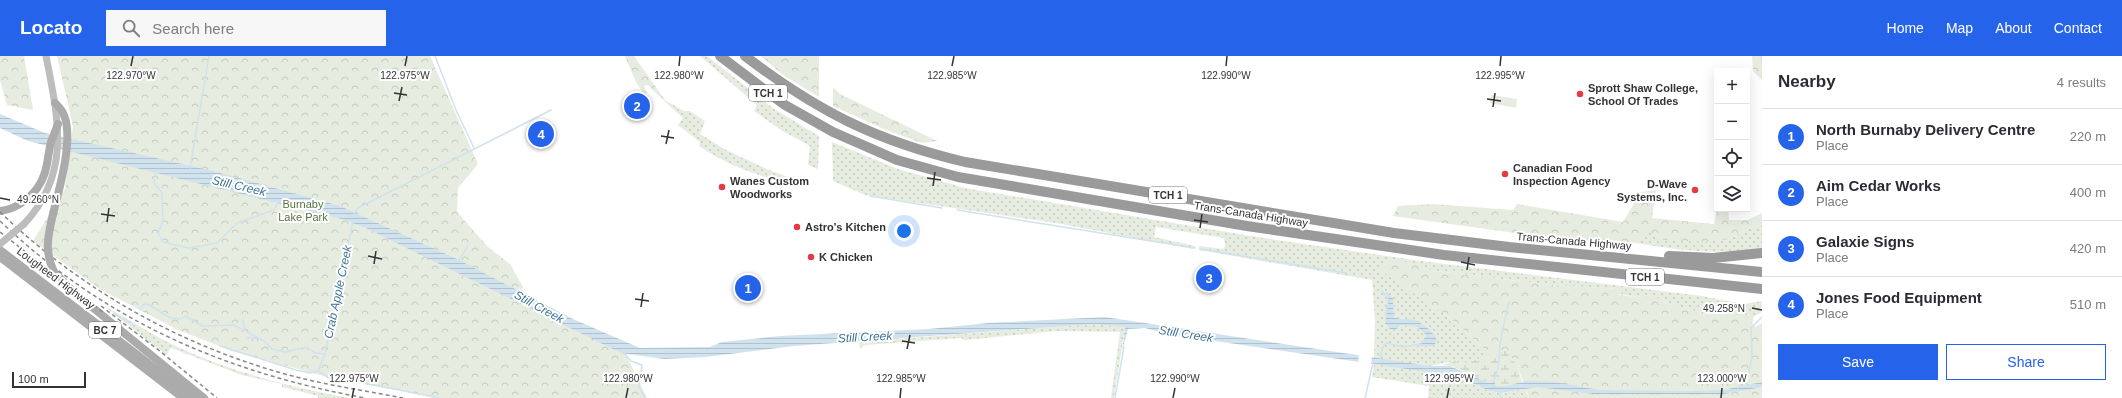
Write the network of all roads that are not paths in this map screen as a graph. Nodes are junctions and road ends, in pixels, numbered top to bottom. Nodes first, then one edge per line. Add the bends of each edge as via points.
1 (46, 56) edge
2 (720, 56) edge
3 (745, 56) edge
4 (55, 103) junction
5 (58, 124) junction
6 (0, 211) edge
7 (0, 245) edge
8 (0, 250) edge
9 (1762, 254) edge
10 (1595, 255) junction
11 (0, 257) edge
12 (16, 262) junction
13 (1762, 272) edge
14 (1759, 289) edge
15 (183, 398) edge
16 (194, 398) edge
17 (204, 398) edge

1 - 4 main road
2 - 14 highway, Trans-Canada Highway / TCH 1 via 772,96 826,129 897,160 958,177 1247,226 1444,255
3 - 10 highway, Trans-Canada Highway / TCH 1 via 781,83 833,115 919,151 957,160 1394,232
4 - 5 main road
4 - 17 main road, bridge via 64,113 66,149 65,164 46,244 54,272 76,294
5 - 6 main road via 40,184 24,202
5 - 7 main road, bridge via 56,167 49,187 31,217
7 - 12 main road
8 - 12 main road, Lougheed Highway / BC 7
9 - 10 highway via 1713,258 1647,254
10 - 13 highway, Trans-Canada Highway / TCH 1
11 - 15 main road, Lougheed Highway / BC 7
12 - 16 main road, Lougheed Highway / BC 7

